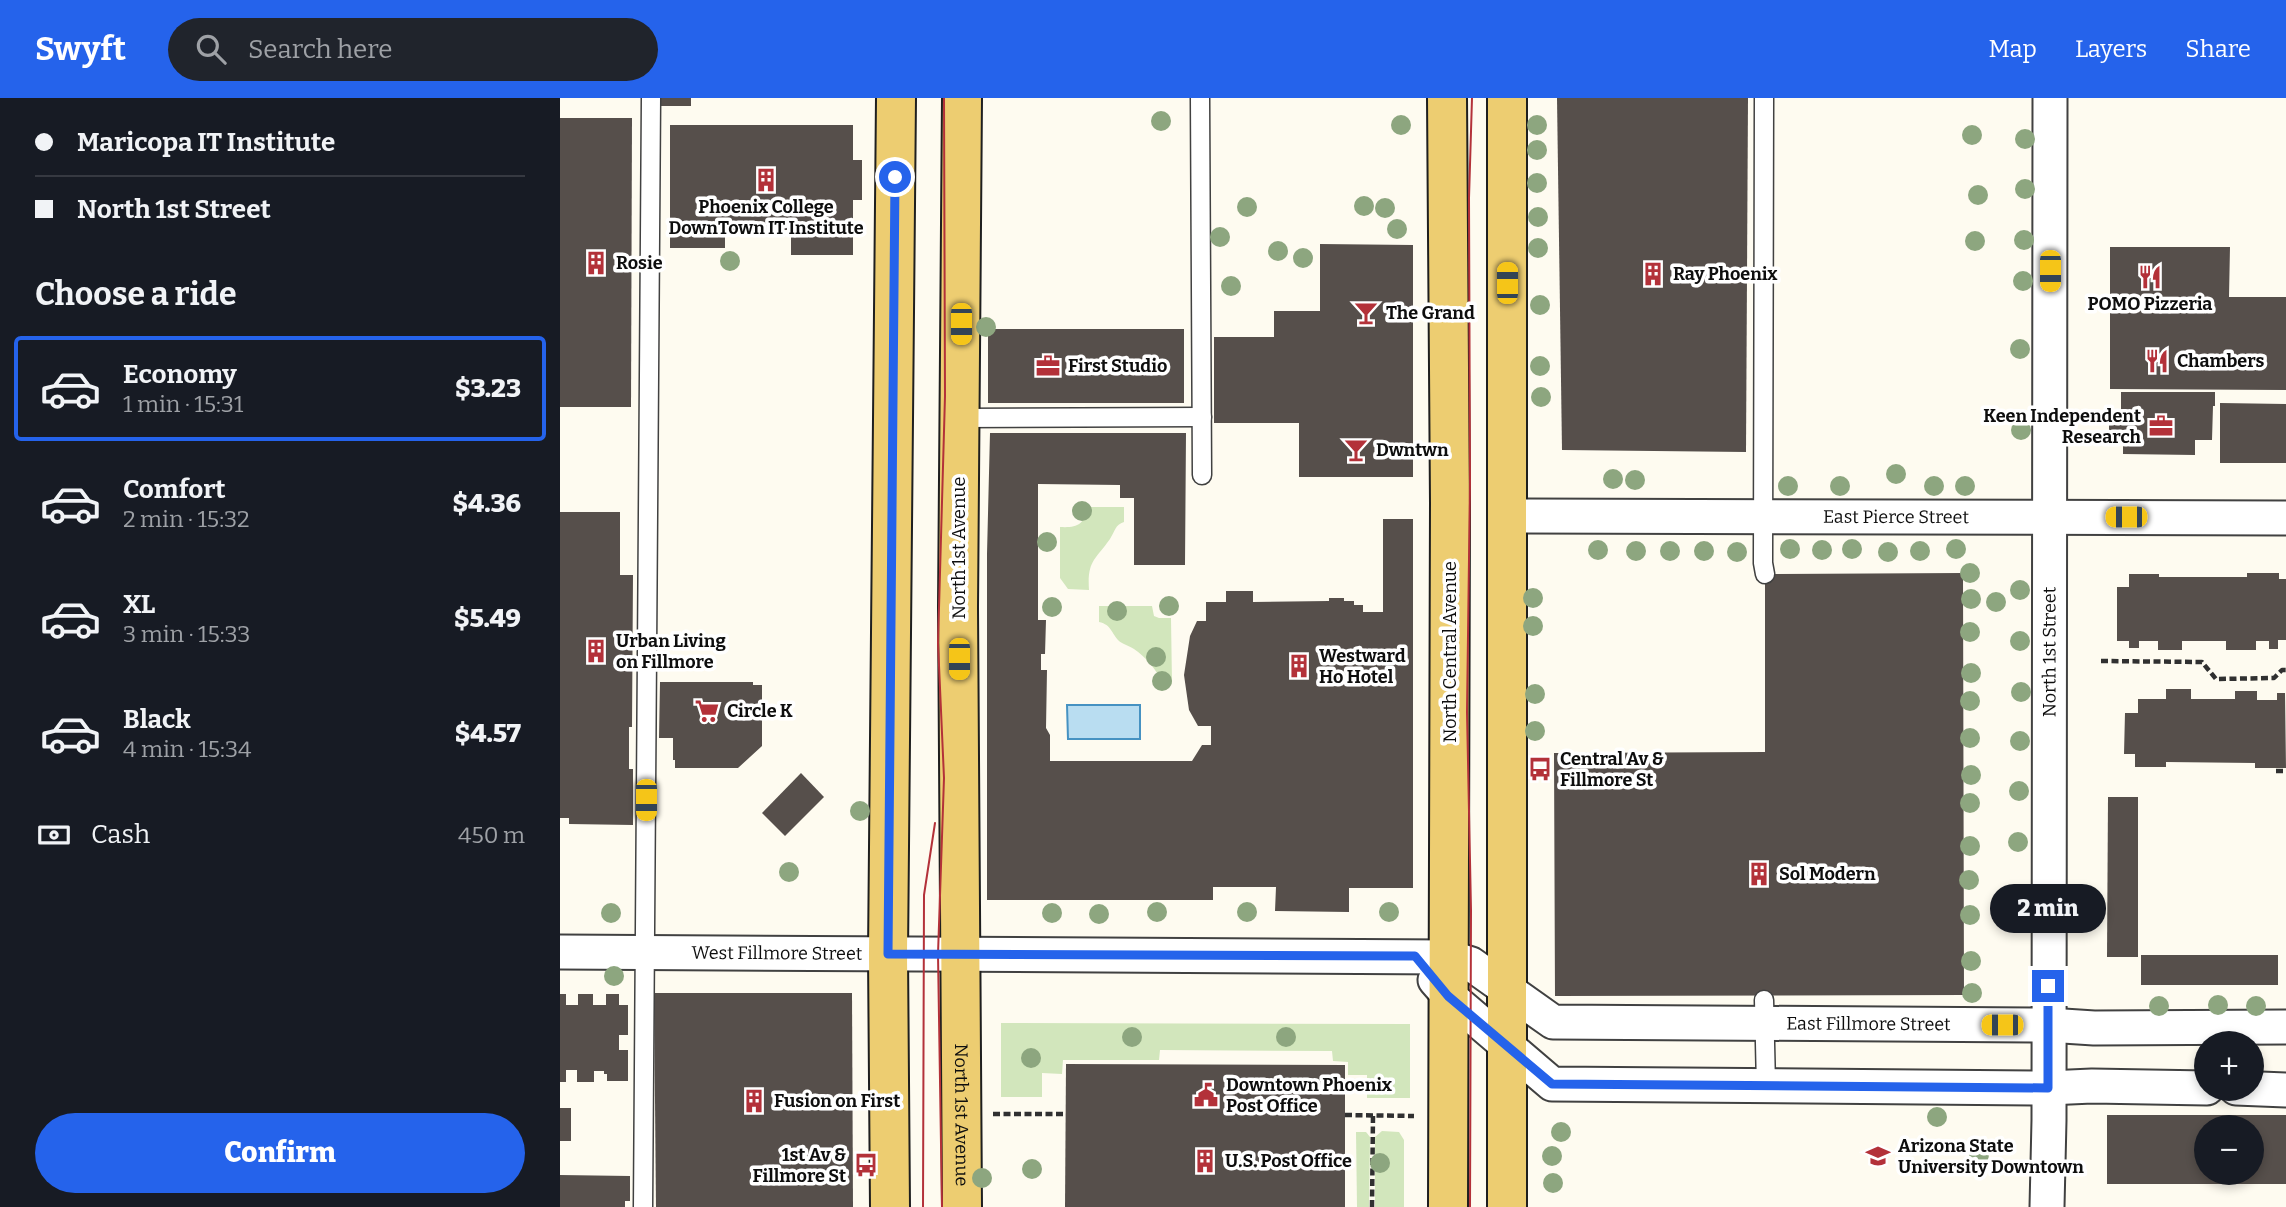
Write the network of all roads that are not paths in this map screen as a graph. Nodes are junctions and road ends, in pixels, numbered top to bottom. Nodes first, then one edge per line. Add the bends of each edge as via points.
1 (651, 98) edge
2 (896, 98) edge
3 (962, 98) edge
4 (1200, 98) edge
5 (1447, 98) edge
6 (1507, 98) edge
7 (1764, 98) edge
8 (2050, 98) edge
9 (1202, 417) junction
10 (960, 418) junction
11 (1202, 475) dead end
12 (1508, 516) junction
13 (1764, 516) junction
14 (2049, 517) junction
15 (2286, 518) edge
16 (1765, 574) dead end
17 (560, 952) edge
18 (645, 952) junction
19 (888, 954) junction
20 (961, 954) junction
21 (1445, 959) junction
22 (1508, 991) junction
23 (1460, 1005) junction
24 (1765, 1012) junction
25 (2048, 1025) junction
26 (2286, 1027) edge
27 (1508, 1045) junction
28 (1766, 1086) junction
29 (2048, 1088) junction
30 (2194, 1088) edge
31 (2264, 1089) edge
32 (2286, 1090) edge
33 (643, 1207) edge
34 (890, 1207) edge
35 (962, 1207) edge
36 (1448, 1207) edge
37 (1507, 1207) edge
38 (2047, 1207) edge

1 - 18 lane
2 - 19 main road
3 - 10 main road, North 1st Avenue
4 - 9 lane
5 - 21 main road, North Central Avenue via 1450,503
6 - 12 main road
7 - 13 lane
8 - 14 street, North 1st Street
9 - 10 lane
9 - 11 lane
10 - 20 main road, North 1st Avenue
12 - 13 street, East Pierce Street
12 - 22 main road
13 - 14 street, East Pierce Street
13 - 16 lane
14 - 15 street, East Pierce Street
14 - 25 street, North 1st Street
17 - 18 street, West Fillmore Street
18 - 19 street, West Fillmore Street
18 - 33 lane
19 - 20 street, West Fillmore Street
19 - 34 main road
20 - 21 street, West Fillmore Street
20 - 35 main road, North 1st Avenue
21 - 22 street, East Fillmore Street
21 - 23 main road, North Central Avenue
22 - 24 street, East Fillmore Street via 1553,1022
22 - 27 main road
23 - 27 street
23 - 36 main road, North Central Avenue
24 - 25 street, East Fillmore Street
24 - 28 lane
25 - 26 street, East Fillmore Street
25 - 29 street, North 1st Street
27 - 28 street via 1552,1084
27 - 37 main road
28 - 29 street
29 - 30 street
29 - 38 street, North 1st Street
31 - 32 street

